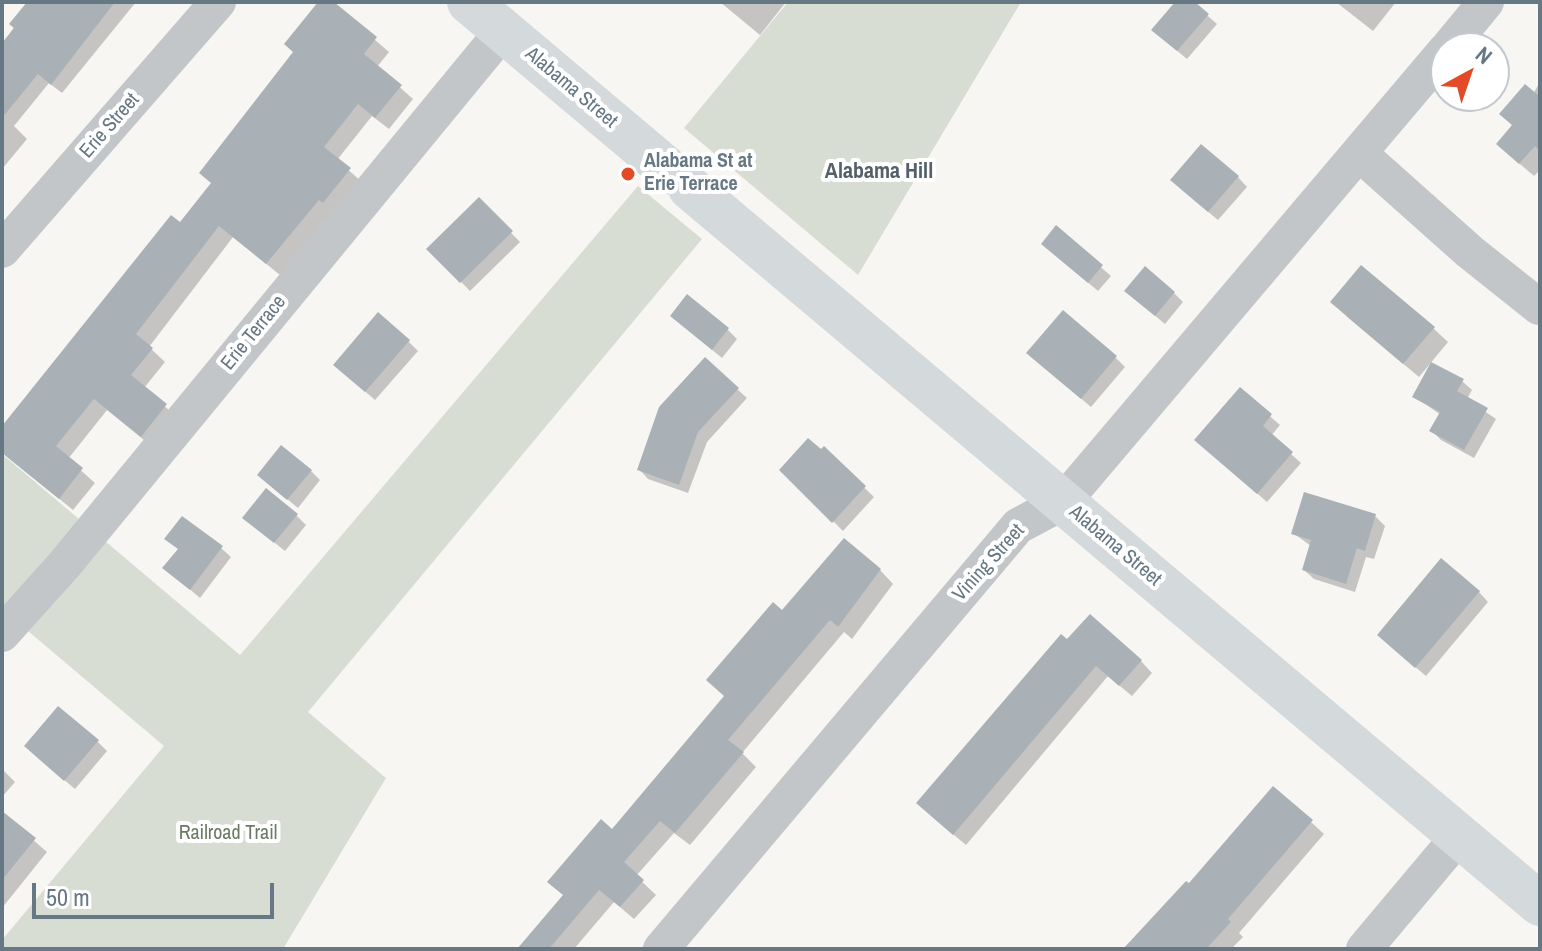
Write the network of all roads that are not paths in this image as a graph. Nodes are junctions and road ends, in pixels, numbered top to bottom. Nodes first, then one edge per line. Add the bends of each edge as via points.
1 (218, 2) edge
2 (469, 2) edge
3 (1486, 2) edge
4 (503, 31) junction
5 (1461, 32) edge
6 (1430, 70) edge
7 (1360, 154) junction
8 (2, 250) edge
9 (1539, 307) edge
10 (1063, 502) junction
11 (2, 634) edge
12 (1459, 836) junction
13 (1540, 904) edge
14 (661, 949) edge
15 (1364, 949) edge

1 - 8 street, Erie Street
2 - 4 main road, Alabama Street
3 - 5 street, Vining Street
4 - 10 main road, Alabama Street
4 - 11 street, Erie Terrace
6 - 7 street, Vining Street
7 - 9 street
7 - 10 street, Vining Street
10 - 12 main road, Alabama Street
10 - 14 street, Vining Street via 1018,526
12 - 13 main road, Alabama Street
12 - 15 street

